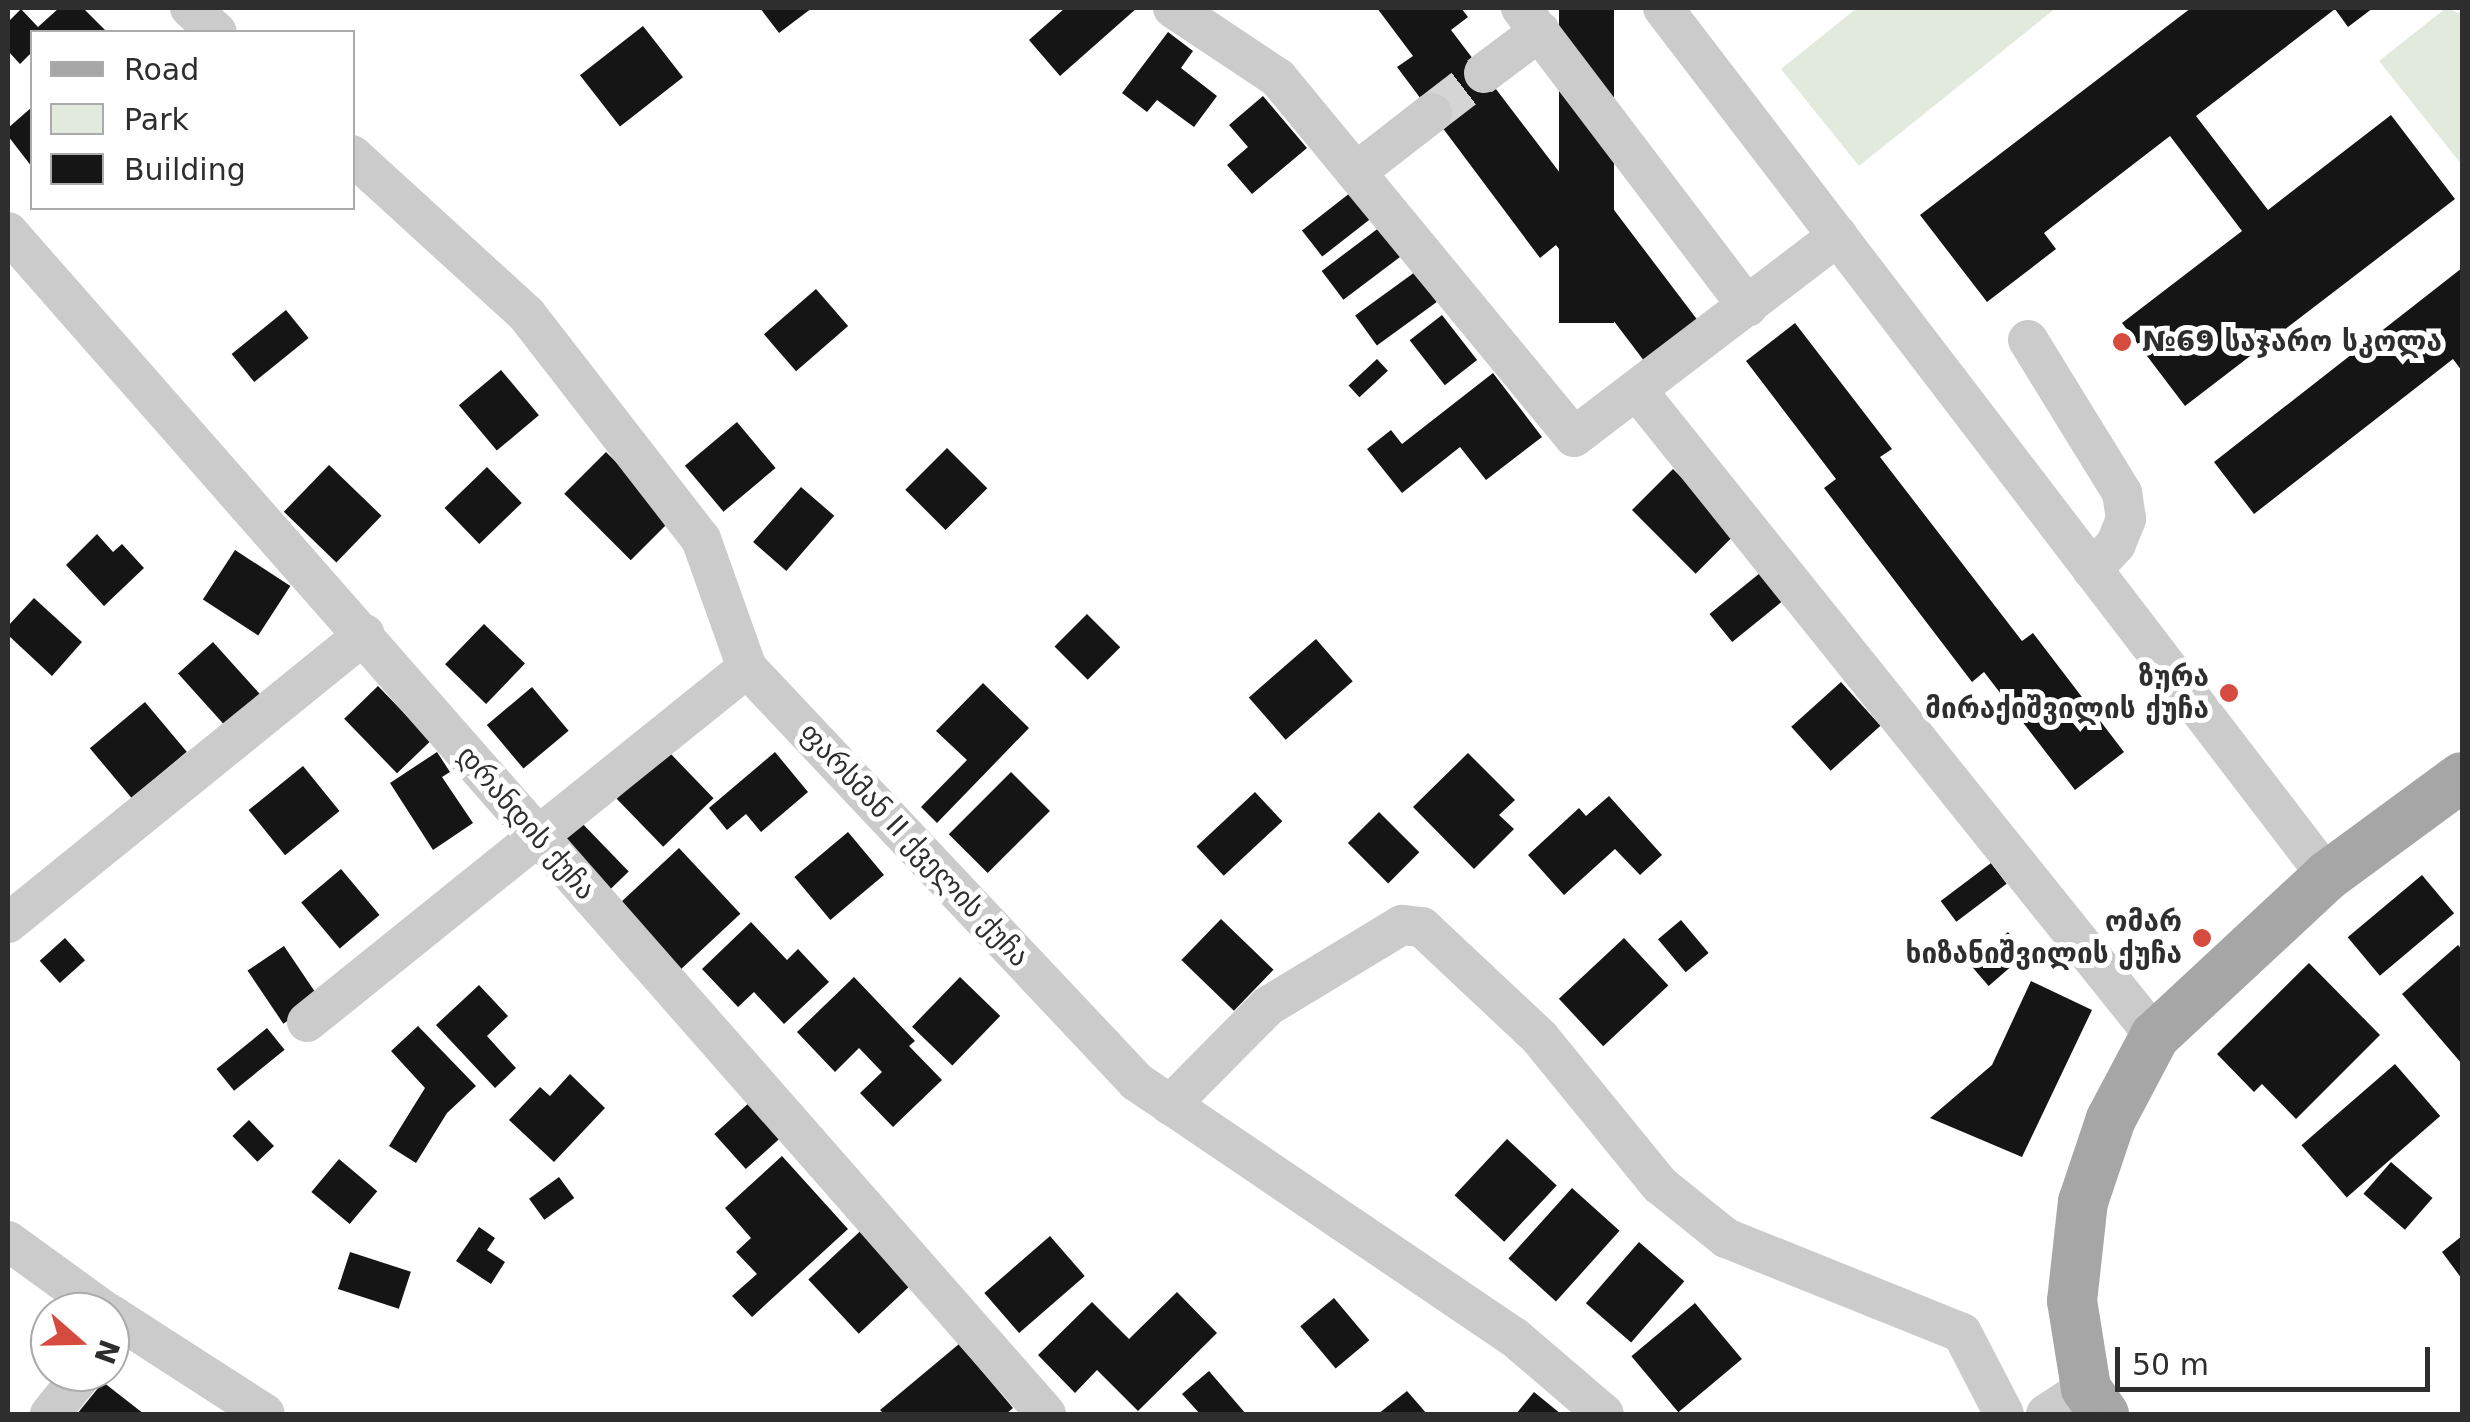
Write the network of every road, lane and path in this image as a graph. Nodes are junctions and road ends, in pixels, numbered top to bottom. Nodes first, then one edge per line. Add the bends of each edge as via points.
1 (190, 8) edge
2 (1663, 8) edge
3 (1176, 9) edge
4 (1530, 20) edge
5 (216, 30) edge
6 (1484, 74) tunnel mouth
7 (1432, 113) tunnel mouth
8 (355, 159) edge
9 (1356, 172) junction
10 (8, 232) edge
11 (1838, 236) junction
12 (1748, 307) junction
13 (2028, 340) dead end
14 (1639, 394) junction
15 (2092, 570) junction
16 (365, 634) junction
17 (748, 668) junction
18 (2462, 778) edge
19 (536, 836) junction
20 (2327, 876) junction
21 (8, 923) edge
22 (306, 1022) dead end
23 (2155, 1036) junction
24 (1170, 1104) junction
25 (8, 1241) edge
26 (73, 1292) edge
27 (130, 1333) edge
28 (68, 1392) edge
29 (2078, 1406) edge
30 (50, 1414) edge
31 (265, 1414) edge
32 (1046, 1414) edge
33 (1604, 1414) edge
34 (2004, 1414) edge

1 - 5 street
2 - 11 street
3 - 9 street via 1278,78
4 - 6 street
4 - 12 street
7 - 9 street
8 - 17 street, ფარსმან II ქველის ქუჩა via 528,315 701,539
9 - 14 street via 1574,436
10 - 16 street, დრანდის ქუჩა
11 - 12 street
11 - 15 street
12 - 14 street
13 - 15 street via 2122,493 2126,518 2116,544
14 - 23 street
15 - 20 street
16 - 19 street, დრანდის ქუჩა
16 - 21 street
17 - 19 street
17 - 24 street, ფარსმან II ქველის ქუჩა via 1137,1082
18 - 20 main road
19 - 22 street
19 - 32 street, დრანდის ქუჩა
20 - 23 main road
23 - 29 main road via 2112,1119 2083,1202 2072,1302
24 - 33 street, ფარსმან II ქველის ქუჩა via 1514,1337
24 - 34 street via 1268,1006 1386,933 1402,925 1422,928 1540,1038 1660,1185 1726,1238 1962,1333
25 - 26 street
27 - 31 street
28 - 30 street

